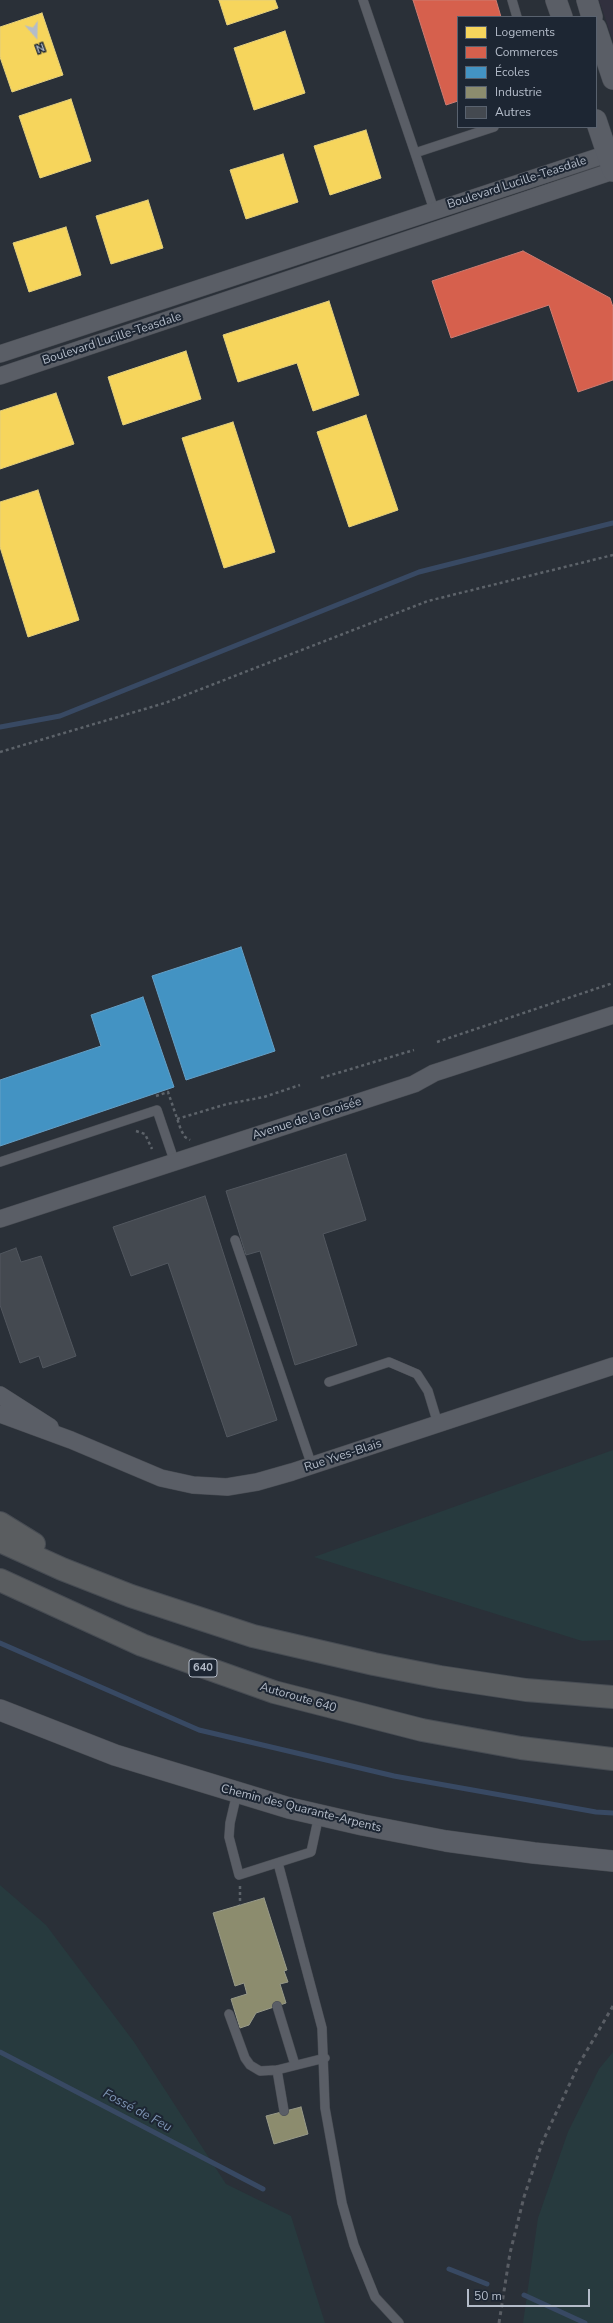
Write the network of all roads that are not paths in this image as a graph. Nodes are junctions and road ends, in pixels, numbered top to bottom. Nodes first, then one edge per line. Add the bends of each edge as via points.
1 (363, 0) edge
2 (512, 0) edge
3 (556, 0) edge
4 (587, 0) edge
5 (517, 16) edge
6 (562, 16) edge
7 (592, 16) edge
8 (597, 31) edge
9 (613, 79) edge
10 (597, 123) edge
11 (491, 128) edge
12 (415, 153) junction
13 (612, 162) edge
14 (427, 213) junction
15 (427, 233) junction
16 (217, 282) junction
17 (224, 301) junction
18 (0, 354) edge
19 (0, 376) edge
20 (613, 1016) edge
21 (0, 1162) edge
22 (176, 1163) junction
23 (0, 1220) edge
24 (235, 1240) dead end
25 (613, 1366) edge
26 (329, 1382) dead end
27 (0, 1395) edge
28 (0, 1414) edge
29 (438, 1424) junction
30 (71, 1440) junction
31 (312, 1466) junction
32 (0, 1523) edge
33 (0, 1542) edge
34 (0, 1580) edge
35 (0, 1583) edge
36 (106, 1586) junction
37 (29, 1594) junction
38 (613, 1697) edge
39 (0, 1710) edge
40 (613, 1759) edge
41 (237, 1794) junction
42 (319, 1815) junction
43 (613, 1861) edge
44 (278, 1863) junction
45 (277, 2006) dead end
46 (229, 2014) dead end
47 (325, 2058) junction
48 (295, 2065) junction
49 (276, 2070) junction
50 (284, 2111) dead end
51 (399, 2323) edge

1 - 12 lane
2 - 5 lane
3 - 6 street
4 - 7 street
8 - 9 street
10 - 13 street
11 - 12 lane
12 - 14 lane
13 - 14 street, Boulevard Lucille-Teasdale
13 - 15 street, Boulevard Lucille-Teasdale
14 - 15 street
14 - 16 street, Boulevard Lucille-Teasdale
15 - 17 street, Boulevard Lucille-Teasdale
16 - 17 street
16 - 18 street, Boulevard Lucille-Teasdale
17 - 19 street, Boulevard Lucille-Teasdale
20 - 22 street, Avenue de la Croisée via 434,1073 414,1084
21 - 22 lane via 157,1110
22 - 23 street, Avenue de la Croisée
24 - 31 lane
25 - 29 street, Rue Yves-Blais
26 - 29 lane via 389,1362 416,1374 428,1391
27 - 30 street, Rue Yves-Blais
28 - 30 street, Rue Yves-Blais
29 - 31 street, Rue Yves-Blais
30 - 31 street, Rue Yves-Blais via 141,1471 193,1485 242,1485
32 - 36 highway
33 - 36 highway
34 - 37 highway, Autoroute 640 / 640
35 - 37 highway
36 - 38 highway via 179,1613 253,1636 374,1664 489,1685
37 - 40 highway, Autoroute 640 / 640 via 113,1633 173,1657 238,1681 312,1703 487,1743
39 - 41 street, Chemin des Quarante-Arpents via 115,1756
41 - 42 street, Chemin des Quarante-Arpents
41 - 44 lane via 229,1837 239,1876
42 - 43 street, Chemin des Quarante-Arpents via 446,1841 534,1854
42 - 44 lane via 311,1852
44 - 47 lane via 318,2008
45 - 48 lane
46 - 49 lane via 250,2065 260,2071
47 - 48 lane
47 - 51 lane via 325,2108 342,2203 354,2245 375,2297
48 - 49 lane
49 - 50 lane

